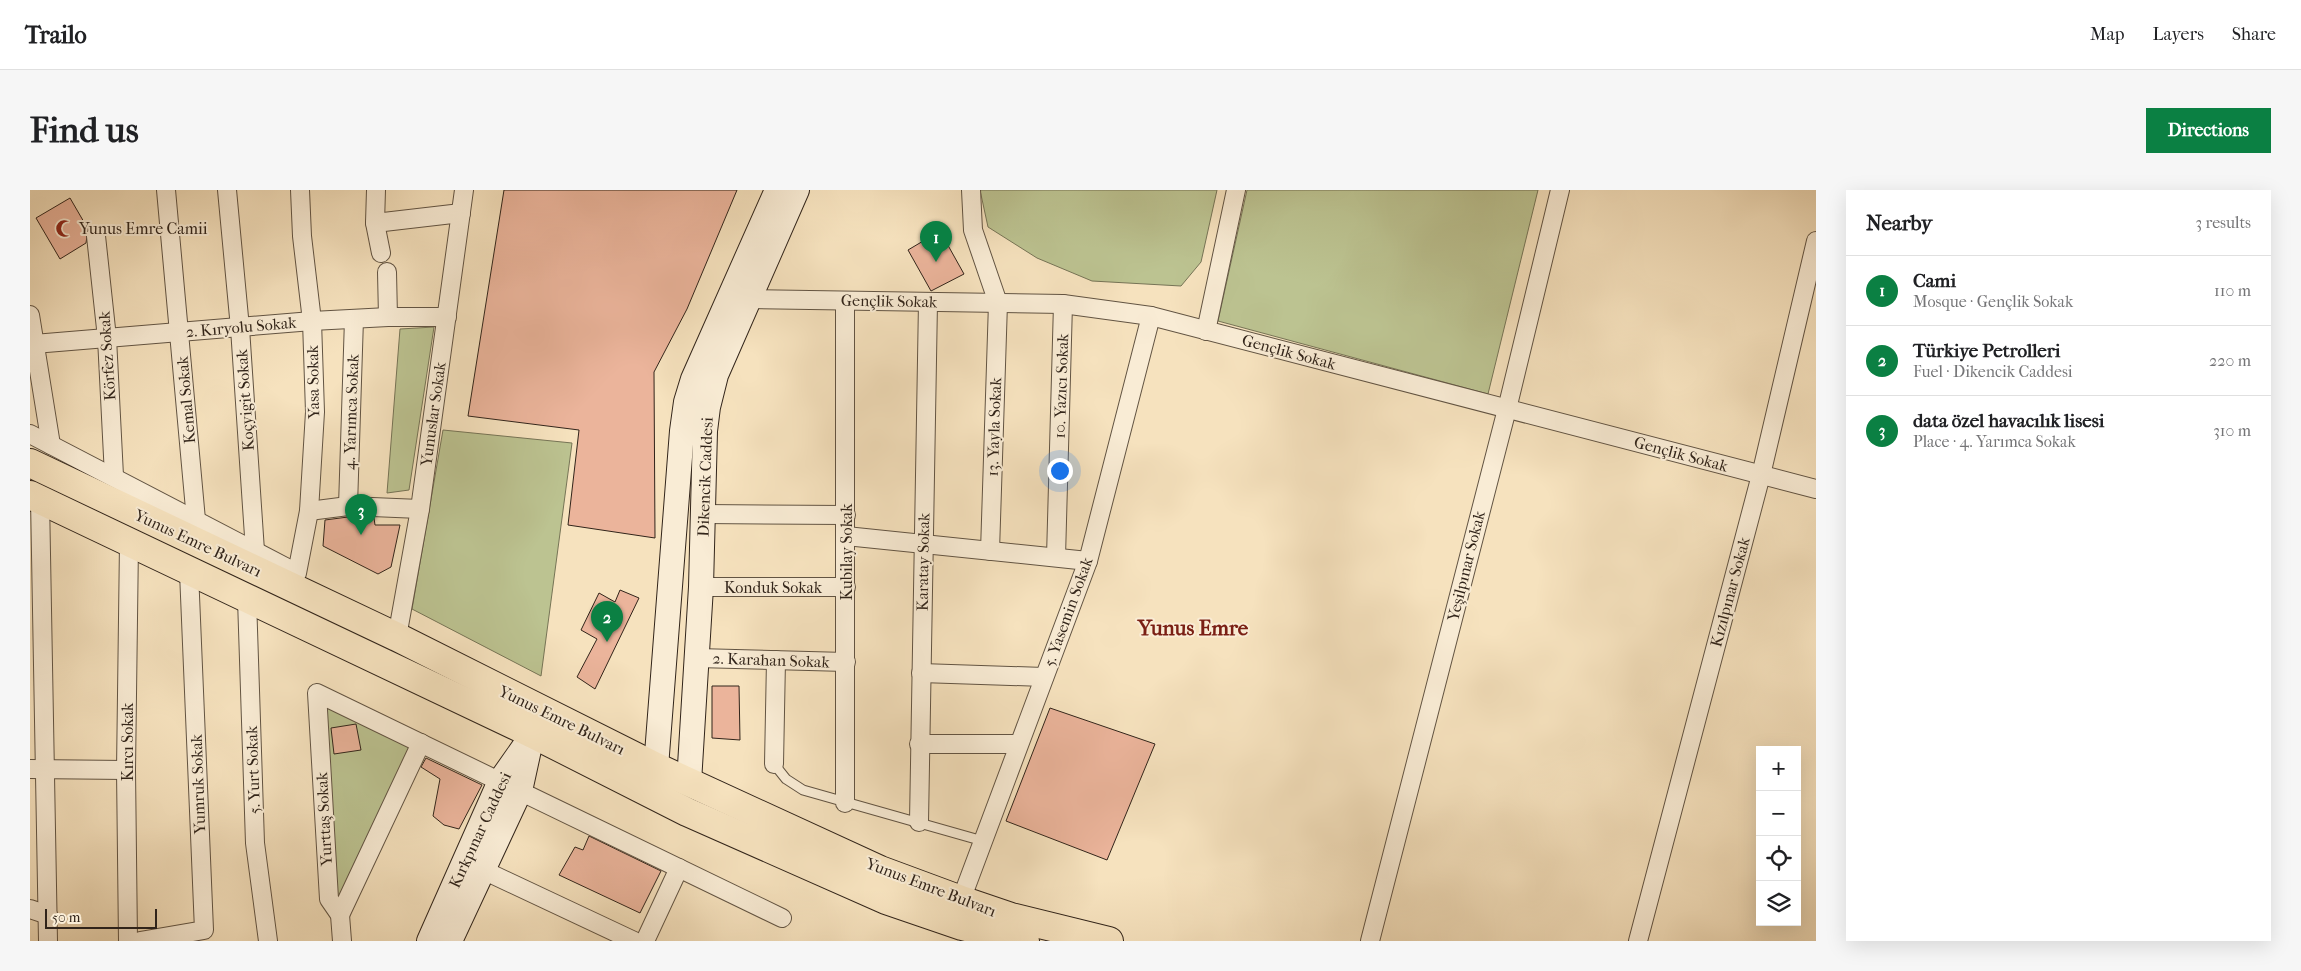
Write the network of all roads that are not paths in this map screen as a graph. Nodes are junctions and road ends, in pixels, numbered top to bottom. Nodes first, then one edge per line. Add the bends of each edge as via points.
1 (166, 190) edge
2 (227, 190) edge
3 (300, 190) edge
4 (376, 190) edge
5 (464, 190) edge
6 (777, 190) edge
7 (797, 190) edge
8 (971, 190) edge
9 (1236, 190) edge
10 (1560, 190) edge
11 (461, 213) junction
12 (375, 223) junction
13 (96, 236) dead end
14 (1816, 241) edge
15 (381, 253) dead end
16 (387, 272) dead end
17 (749, 299) junction
18 (845, 301) junction
19 (928, 302) junction
20 (998, 303) junction
21 (1063, 304) junction
22 (388, 316) junction
23 (1151, 316) junction
24 (447, 317) junction
25 (354, 318) junction
26 (312, 321) junction
27 (32, 328) edge
28 (240, 328) junction
29 (1206, 330) junction
30 (180, 332) junction
31 (107, 338) junction
32 (1507, 409) junction
33 (30, 434) edge
34 (51, 445) junction
35 (30, 463) edge
36 (1761, 475) junction
37 (114, 476) junction
38 (1816, 489) edge
39 (35, 497) edge
40 (348, 506) junction
41 (420, 509) junction
42 (309, 511) junction
43 (703, 514) junction
44 (846, 515) junction
45 (196, 520) junction
46 (846, 536) junction
47 (129, 543) junction
48 (923, 544) junction
49 (256, 551) junction
50 (990, 551) junction
51 (1056, 557) junction
52 (1088, 561) junction
53 (189, 572) junction
54 (701, 586) junction
55 (846, 587) junction
56 (247, 598) junction
57 (397, 637) junction
58 (697, 658) junction
59 (776, 660) junction
60 (846, 662) junction
61 (920, 673) junction
62 (1044, 677) junction
63 (538, 723) junction
64 (421, 743) junction
65 (919, 744) junction
66 (1018, 744) junction
67 (774, 764) joint
68 (656, 767) junction
69 (37, 769) edge
70 (126, 770) junction
71 (689, 782) junction
72 (510, 786) junction
73 (845, 803) junction
74 (919, 822) junction
75 (983, 841) junction
76 (680, 868) junction
77 (483, 870) junction
78 (961, 900) junction
79 (30, 909) edge
80 (48, 915) junction
81 (340, 915) junction
82 (782, 918) dead end
83 (1008, 939) edge
84 (48, 941) edge
85 (128, 941) edge
86 (140, 941) edge
87 (268, 941) edge
88 (342, 941) edge
89 (429, 941) edge
90 (450, 941) edge
91 (634, 941) edge
92 (646, 941) edge
93 (1109, 941) edge
94 (1370, 941) edge
95 (1638, 941) edge

1 - 30 street, Kemal Sokak
2 - 28 street, Koçyigit Sokak
3 - 26 street, Yasa Sokak
4 - 12 street
5 - 11 street, Yunuslar Sokak
6 - 68 main road, Dikencik Caddesi via 693,379 686,402
7 - 17 main road, Dikencik Caddesi
8 - 20 street via 973,230
9 - 29 street
10 - 32 street, Yeşilpınar Sokak
11 - 12 street
11 - 24 street, Yunuslar Sokak
12 - 15 street
13 - 31 street, Körfez Sokak
14 - 36 street, Kızılpınar Sokak
16 - 22 street
17 - 18 street, Gençlik Sokak
17 - 43 main road, Dikencik Caddesi via 716,376 708,407
18 - 19 street, Gençlik Sokak
18 - 44 street, Kubilay Sokak
19 - 20 street, Gençlik Sokak
19 - 48 street, Karatay Sokak
20 - 21 street, Gençlik Sokak
20 - 50 street, 13. Yayla Sokak
21 - 23 street, Gençlik Sokak
21 - 51 street, 10. Yazıcı Sokak
22 - 24 street, 2. Kıryolu Sokak
22 - 25 street, 2. Kıryolu Sokak
23 - 29 street, Gençlik Sokak
23 - 52 street, 5. Yasemin Sokak
24 - 41 street, Yunuslar Sokak
25 - 26 street, 2. Kıryolu Sokak
25 - 40 street, 4. Yarımca Sokak
26 - 28 street, 2. Kıryolu Sokak
26 - 42 street, Yasa Sokak via 315,412
27 - 31 street, 2. Kıryolu Sokak
27 - 34 street
28 - 30 street, 2. Kıryolu Sokak
28 - 49 street, Koçyigit Sokak
29 - 32 street, Gençlik Sokak
30 - 31 street, 2. Kıryolu Sokak
30 - 45 street, Kemal Sokak
31 - 37 street, Körfez Sokak
32 - 36 street, Gençlik Sokak
32 - 94 street, Yeşilpınar Sokak
33 - 34 street
34 - 37 street
35 - 57 main road, Yunus Emre Bulvarı
36 - 38 street, Gençlik Sokak
36 - 95 street, Kızılpınar Sokak
37 - 45 street
39 - 47 main road, Yunus Emre Bulvarı
39 - 69 street
40 - 41 street
40 - 42 street
41 - 57 street, Yunuslar Sokak
42 - 49 street, Yasa Sokak via 297,573
43 - 44 street
43 - 54 main road, Dikencik Caddesi
44 - 46 street, Kubilay Sokak
45 - 49 street
46 - 48 street
46 - 55 street, Kubilay Sokak
47 - 53 main road, Yunus Emre Bulvarı
47 - 70 street, Kırcı Sokak
48 - 50 street
48 - 61 street, Karatay Sokak
50 - 51 street
51 - 52 street
52 - 62 street, 5. Yasemin Sokak
53 - 56 main road, Yunus Emre Bulvarı
53 - 86 street, Yumruk Sokak via 204,930
54 - 55 street, Konduk Sokak
54 - 58 main road, Dikencik Caddesi
55 - 60 street, Kubilay Sokak
56 - 63 main road, Yunus Emre Bulvarı
56 - 87 street, 5. Yurt Sokak via 255,843
57 - 63 main road, Yunus Emre Bulvarı
58 - 59 street, 2. Karahan Sokak
58 - 71 main road, Dikencik Caddesi
59 - 60 street, 2. Karahan Sokak
59 - 67 street
60 - 73 street, Kubilay Sokak
61 - 62 street
61 - 65 street, Karatay Sokak
62 - 66 street, 5. Yasemin Sokak
63 - 68 main road, Yunus Emre Bulvarı
63 - 72 main road, Kırkpınar Caddesi
63 - 83 main road, Yunus Emre Bulvarı via 687,812 886,900
64 - 72 street
64 - 81 street
64 - 81 street, Yurttaş Sokak via 317,693 329,900
65 - 66 street
65 - 74 street, Karatay Sokak
66 - 75 street, 5. Yasemin Sokak
67 - 73 lane via 786,779 803,790
68 - 71 main road, Yunus Emre Bulvarı
69 - 70 street
69 - 80 street
70 - 85 street, Kırcı Sokak
71 - 78 main road, Yunus Emre Bulvarı via 880,870
72 - 76 street
72 - 77 main road, Kırkpınar Caddesi
72 - 89 main road, Kırkpınar Caddesi
73 - 74 lane
74 - 75 lane
75 - 78 street, 5. Yasemin Sokak
76 - 82 street
76 - 92 street
77 - 90 main road, Kırkpınar Caddesi
77 - 91 street
78 - 93 main road, Yunus Emre Bulvarı via 1011,917
79 - 80 street
80 - 84 street
81 - 88 street, Yurttaş Sokak

